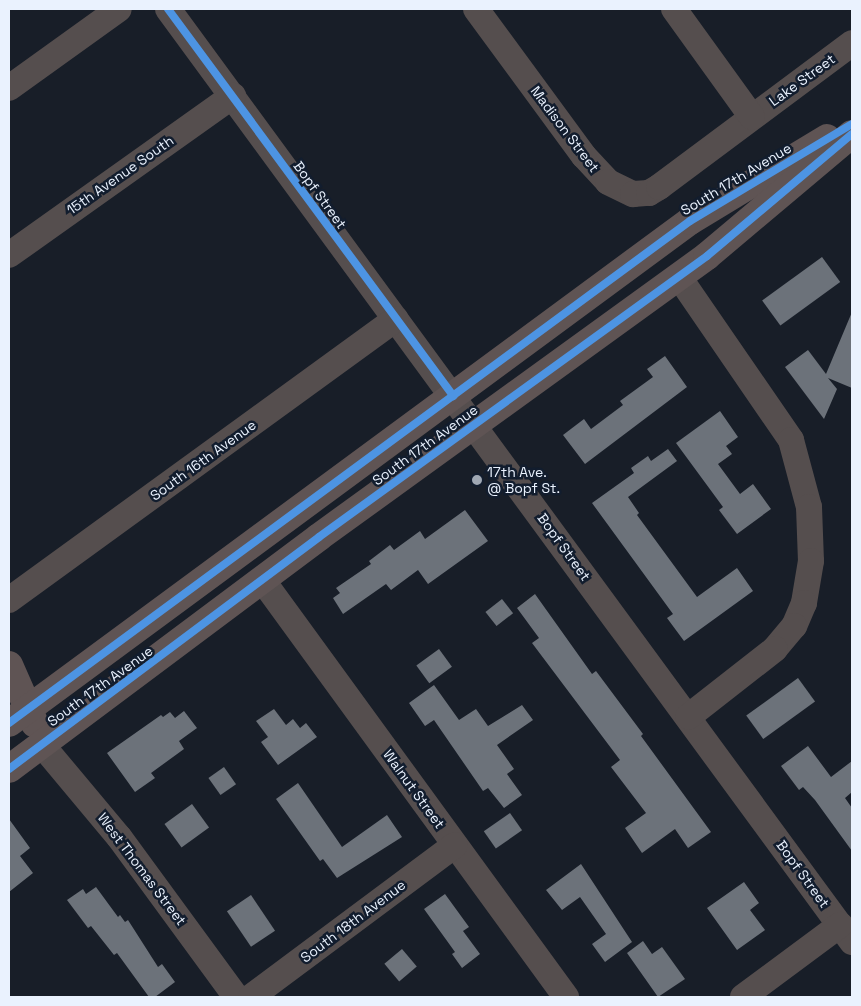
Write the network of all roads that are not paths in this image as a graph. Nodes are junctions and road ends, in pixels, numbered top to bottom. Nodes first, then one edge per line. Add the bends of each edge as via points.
1 (119, 9) edge
2 (168, 9) edge
3 (476, 9) edge
4 (674, 9) edge
5 (852, 43) edge
6 (9, 88) edge
7 (232, 96) junction
8 (752, 118) junction
9 (852, 124) edge
10 (852, 134) edge
11 (9, 255) edge
12 (679, 277) junction
13 (396, 319) junction
14 (453, 396) junction
15 (474, 425) junction
16 (263, 581) junction
17 (9, 600) edge
18 (9, 665) edge
19 (15, 716) edge
20 (688, 717) junction
21 (42, 745) junction
22 (9, 769) edge
23 (455, 845) junction
24 (846, 934) edge
25 (236, 997) edge
26 (251, 997) edge
27 (566, 997) edge
28 (743, 997) edge

1 - 6 street
2 - 7 street, Bopf Street
3 - 8 street, Madison Street via 584,156 619,190 633,194 649,193
4 - 8 street
5 - 8 street, Lake Street
7 - 11 street, 15th Avenue South
7 - 13 street, Bopf Street
9 - 14 main road, South 17th Avenue via 698,215
10 - 12 main road, South 17th Avenue
12 - 15 main road, South 17th Avenue
12 - 20 street via 791,440 809,508 811,561 806,595 794,626 775,649
13 - 14 street, Bopf Street
13 - 17 street, South 16th Avenue
14 - 15 street, Bopf Street
14 - 19 main road, South 17th Avenue
15 - 16 main road, South 17th Avenue
15 - 20 street, Bopf Street
16 - 21 main road, South 17th Avenue
16 - 23 street, Walnut Street
18 - 19 main road, West Thomas Street
19 - 21 main road, West Thomas Street
20 - 24 street, Bopf Street
21 - 22 main road, South 17th Avenue
21 - 25 street, West Thomas Street via 119,837
23 - 26 street, South 18th Avenue
23 - 27 street, Walnut Street
24 - 28 street

